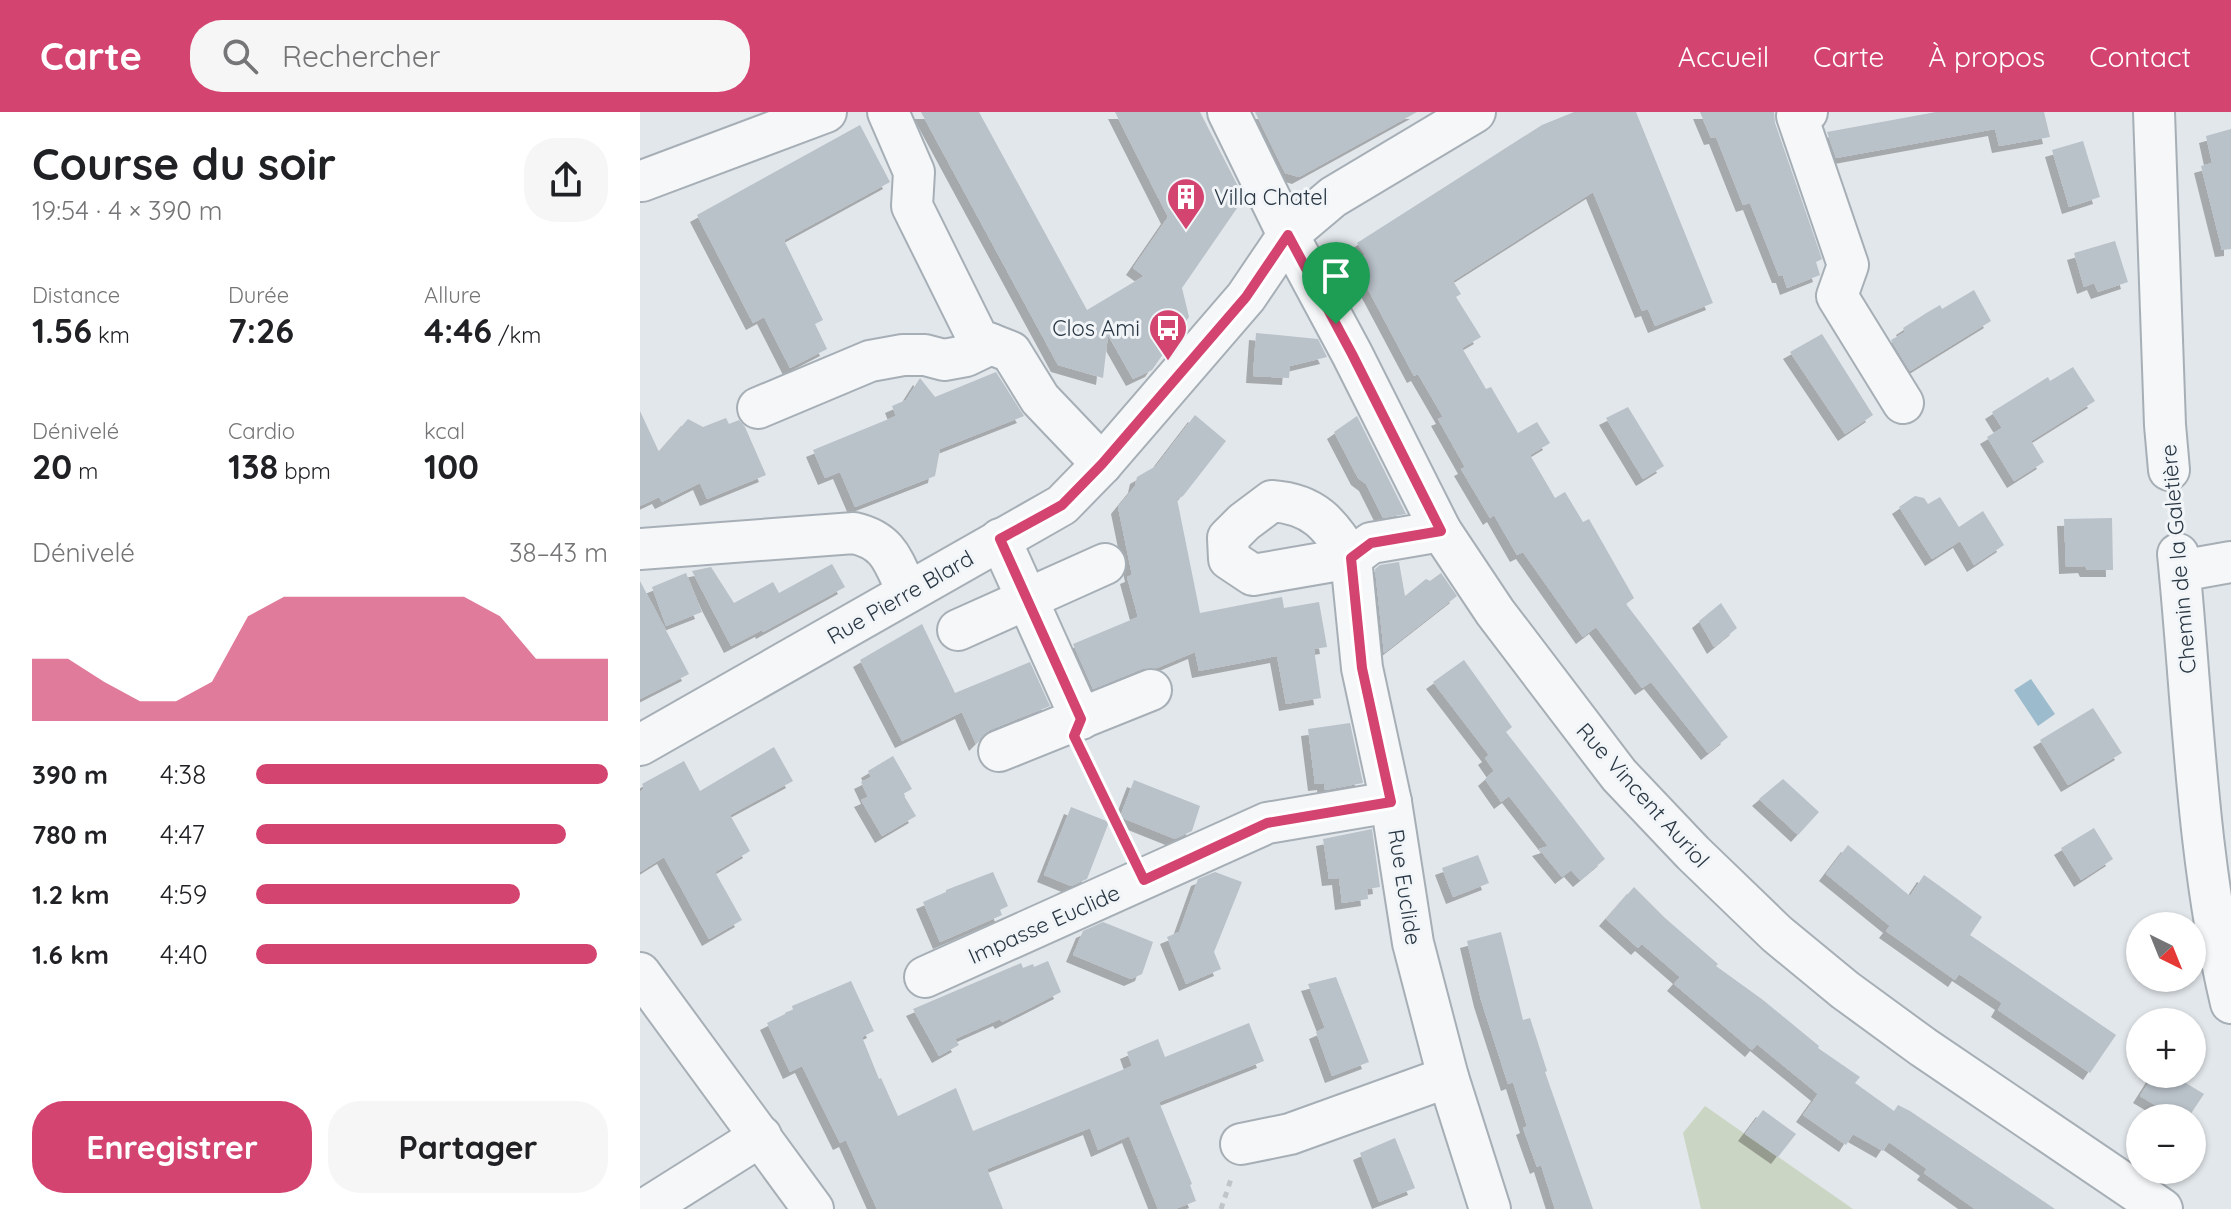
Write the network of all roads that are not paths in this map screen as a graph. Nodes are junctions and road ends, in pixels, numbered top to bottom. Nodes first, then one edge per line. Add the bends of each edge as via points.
1 (826, 112) edge
2 (888, 112) edge
3 (1228, 112) edge
4 (1475, 112) edge
5 (1807, 112) edge
6 (2154, 112) edge
7 (642, 181) edge
8 (1288, 235) junction
9 (991, 344) junction
10 (1903, 403) dead end
11 (758, 408) dead end
12 (1102, 464) junction
13 (2169, 470) dead end
14 (1441, 531) junction
15 (1000, 539) junction
16 (640, 549) edge
17 (2231, 562) edge
18 (1105, 564) dead end
19 (907, 591) junction
20 (1025, 598) junction
21 (958, 630) dead end
22 (1151, 690) dead end
23 (1081, 719) junction
24 (640, 745) edge
25 (999, 751) dead end
26 (1391, 802) junction
27 (2219, 884) edge
28 (640, 973) edge
29 (925, 977) dead end
30 (2231, 1003) edge
31 (1448, 1077) junction
32 (761, 1136) junction
33 (1241, 1144) dead end
34 (645, 1209) edge
35 (813, 1209) edge
36 (1490, 1209) edge
37 (2162, 1209) edge

1 - 7 street
2 - 9 street via 914,172 912,206 978,339
3 - 8 street, Rue Vincent Auriol
4 - 8 street, Rue Pierre Blard via 1333,197
5 - 10 street via 1797,116 1848,265 1837,296
6 - 13 street, Chemin de la Galetière
8 - 12 street, Rue Pierre Blard via 1246,297
8 - 14 street, Rue Vincent Auriol
9 - 11 street via 944,360 903,355 870,361
9 - 12 street via 1011,352 1040,399
12 - 15 street, Rue Pierre Blard via 1062,505
14 - 26 street, Rue Euclide via 1371,543 1351,558 1362,668
14 - 37 street, Rue Vincent Auriol via 1495,612 1619,775 1777,934 1923,1047
15 - 19 street, Rue Pierre Blard
15 - 20 street
16 - 19 street via 854,533 886,547
17 - 27 street, Chemin de la Galetière via 2179,562
18 - 20 street
19 - 24 street, Rue Pierre Blard
20 - 21 street
20 - 23 street
22 - 23 street
23 - 25 street
26 - 29 street, Impasse Euclide via 1267,823
26 - 31 street, Rue Euclide via 1413,943
27 - 30 street, Chemin de la Galetière via 2217,942
28 - 32 street
31 - 33 street via 1290,1134
31 - 36 street, Rue Euclide
32 - 34 street
32 - 35 street

